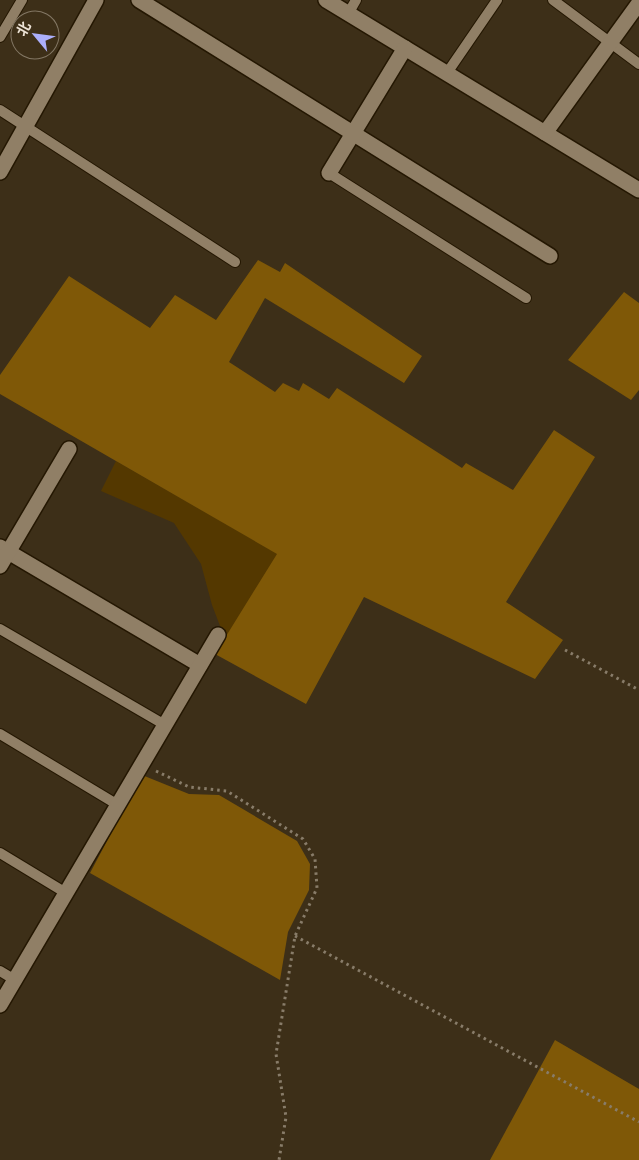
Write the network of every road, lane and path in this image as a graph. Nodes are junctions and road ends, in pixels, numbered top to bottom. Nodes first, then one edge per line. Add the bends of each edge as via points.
1 (22, 0) edge
2 (96, 0) edge
3 (139, 0) edge
4 (326, 0) edge
5 (356, 0) edge
6 (497, 0) edge
7 (553, 0) edge
8 (639, 3) edge
9 (348, 14) junction
10 (0, 37) edge
11 (610, 43) junction
12 (405, 48) junction
13 (639, 64) edge
14 (446, 73) junction
15 (0, 110) edge
16 (25, 128) junction
17 (353, 133) junction
18 (545, 133) junction
19 (0, 172) edge
20 (329, 173) joint
21 (639, 190) edge
22 (550, 256) dead end
23 (235, 262) dead end
24 (526, 298) dead end
25 (69, 449) dead end
26 (4, 549) edge
27 (0, 566) edge
28 (0, 629) edge
29 (218, 635) dead end
30 (565, 650) dead end
31 (200, 665) junction
32 (639, 690) edge
33 (165, 725) junction
34 (0, 734) edge
35 (142, 764) junction
36 (118, 805) junction
37 (0, 853) edge
38 (66, 893) junction
39 (295, 936) junction
40 (0, 971) edge
41 (15, 980) junction
42 (0, 1005) edge
43 (639, 1122) edge
44 (279, 1160) edge

1 - 10 lane
2 - 16 street
3 - 17 street
4 - 9 street
5 - 9 lane
6 - 14 lane
7 - 11 lane
8 - 11 street
9 - 12 street
11 - 13 lane
11 - 18 street
12 - 14 street
12 - 17 street
14 - 18 street
15 - 16 lane
16 - 19 street
16 - 23 lane
17 - 20 street
17 - 22 street
18 - 21 street
20 - 24 lane
25 - 26 street
26 - 27 street
26 - 31 street
28 - 33 lane
29 - 31 street
30 - 32 path
31 - 33 street
33 - 35 street
34 - 36 lane
35 - 36 street
35 - 39 path via 189,787 227,792 303,840 315,860 317,888
36 - 38 street
37 - 38 lane
38 - 41 street
39 - 43 path
39 - 44 path via 276,1054 286,1117
40 - 41 lane
41 - 42 street

